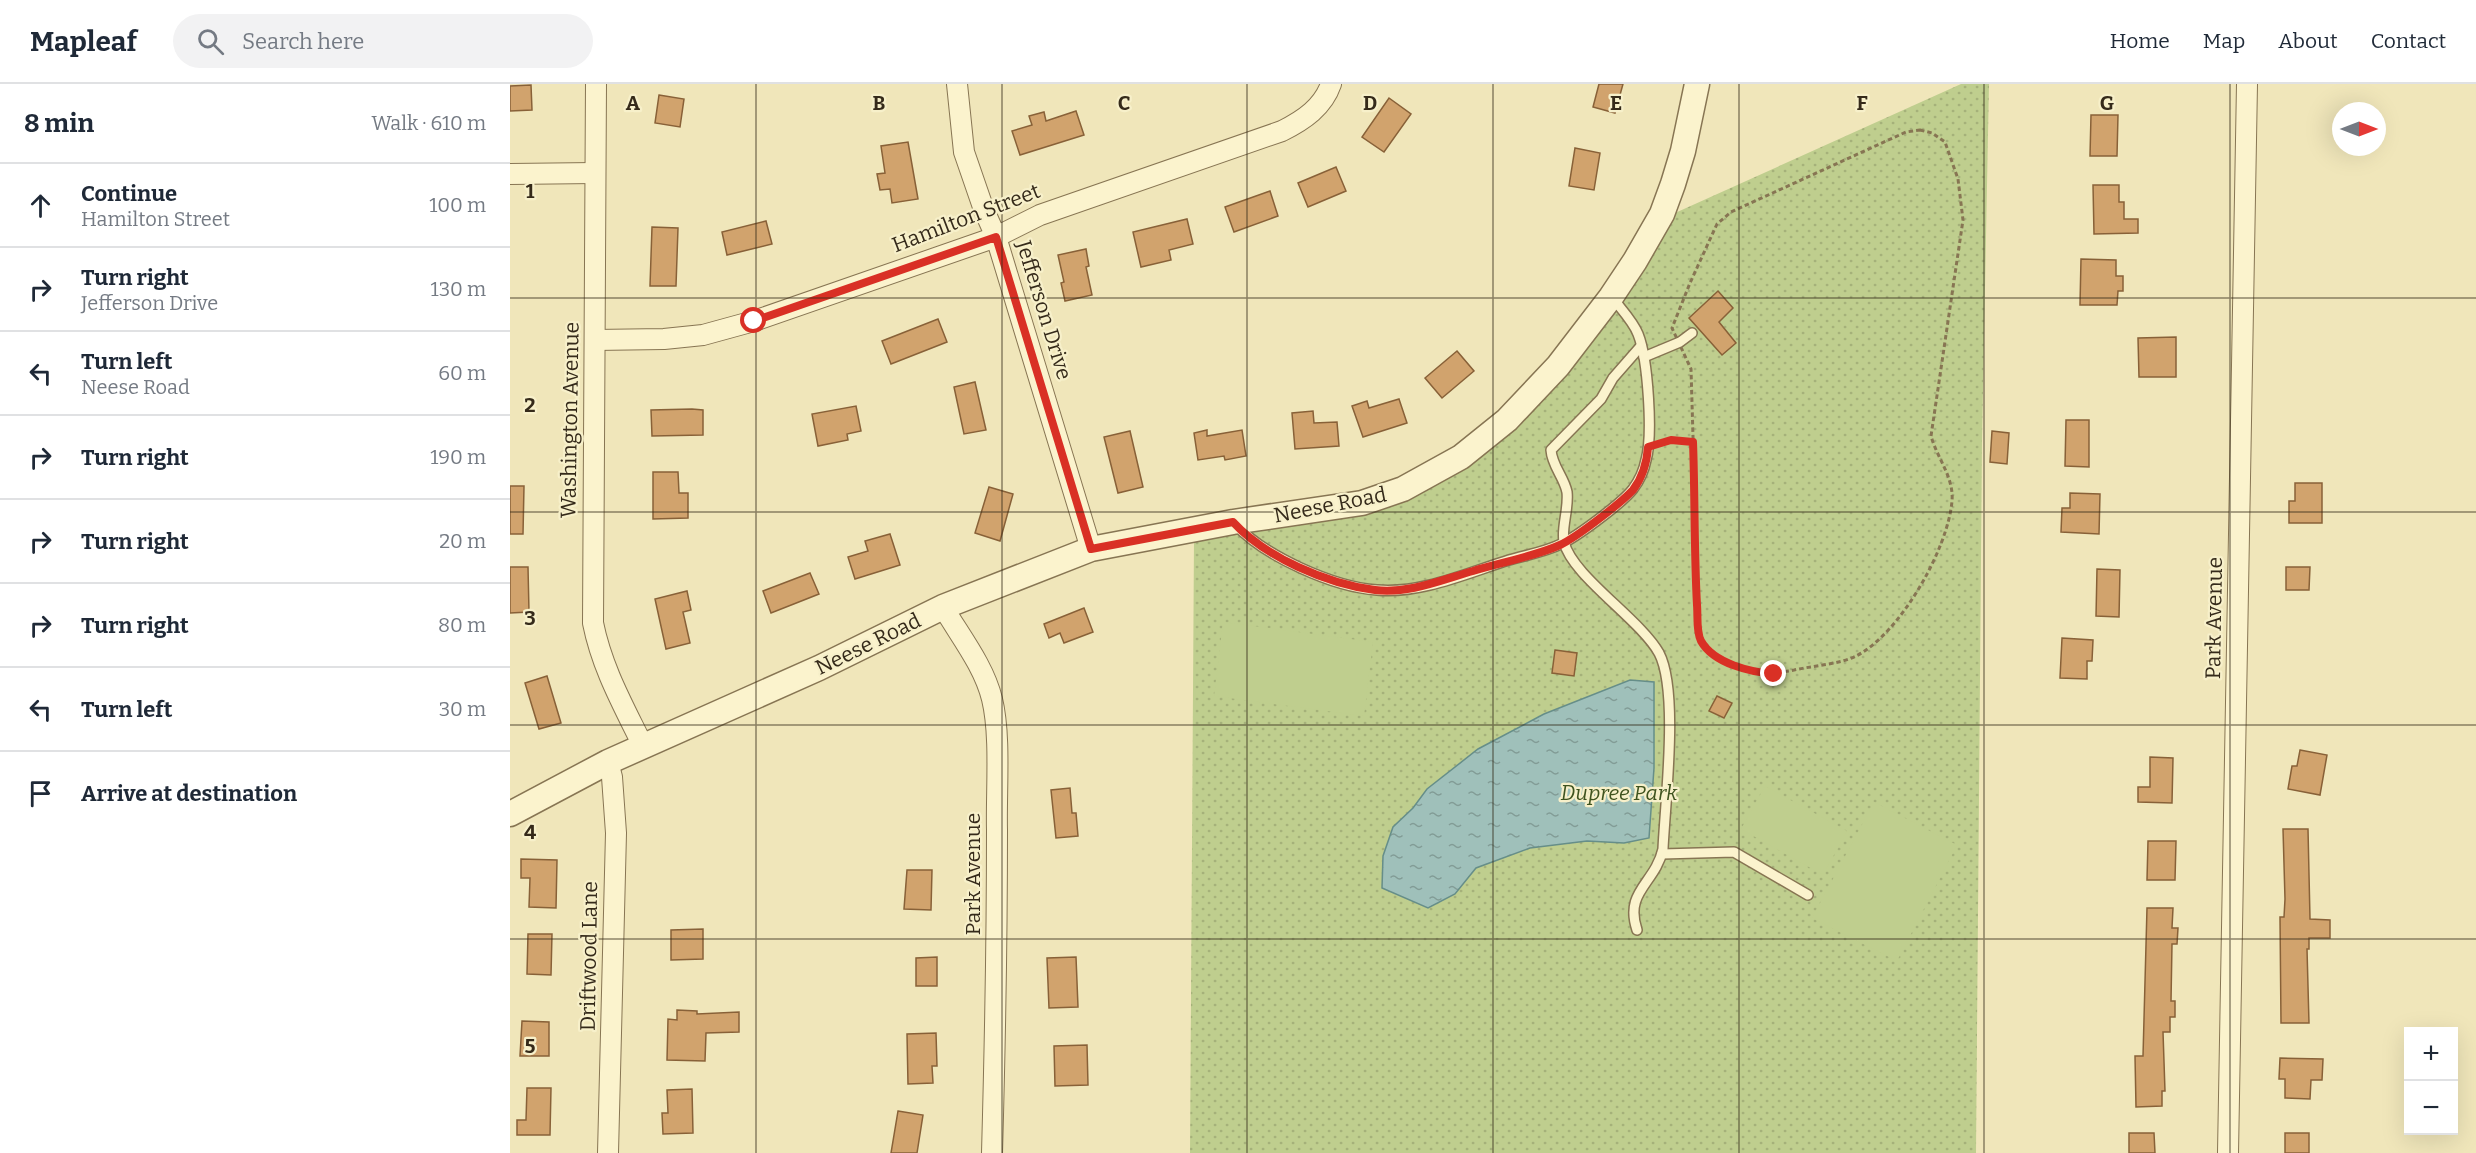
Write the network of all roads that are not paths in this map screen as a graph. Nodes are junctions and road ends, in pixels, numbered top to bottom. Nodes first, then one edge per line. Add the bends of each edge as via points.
1 (596, 84) edge
2 (957, 84) edge
3 (1331, 84) edge
4 (1697, 84) edge
5 (2247, 84) edge
6 (595, 173) junction
7 (510, 174) edge
8 (996, 237) junction
9 (1611, 297) junction
10 (1692, 333) dead end
11 (595, 340) junction
12 (1641, 346) junction
13 (1644, 357) junction
14 (1233, 522) junction
15 (1564, 542) junction
16 (1091, 549) junction
17 (943, 607) junction
18 (643, 746) junction
19 (608, 762) junction
20 (510, 814) edge
21 (1662, 854) junction
22 (1808, 895) dead end
23 (1637, 930) dead end
24 (608, 1153) edge
25 (992, 1153) edge
26 (2228, 1153) edge

1 - 6 street, Washington Avenue
2 - 8 street, Jefferson Drive via 964,152
3 - 8 street, Hamilton Street via 1315,110 1282,131 1040,215
4 - 9 street, Neese Road via 1683,151 1662,214
5 - 26 street, Park Avenue
6 - 7 street
6 - 11 street, Washington Avenue
8 - 11 street, Hamilton Street via 703,335
8 - 16 street, Jefferson Drive
9 - 12 lane via 1638,332
9 - 14 street, Neese Road via 1558,366 1507,420 1461,457 1404,489 1362,503
10 - 13 lane
11 - 18 street, Washington Avenue via 593,623 608,676
12 - 13 lane
12 - 15 lane via 1613,378 1601,399 1551,450 1566,490
13 - 15 lane via 1648,447 1641,476 1632,490
14 - 15 lane via 1260,546 1315,574 1376,590 1412,589
14 - 16 street, Neese Road
15 - 21 lane via 1575,562 1645,633 1660,655 1669,708
16 - 17 street, Neese Road
17 - 18 street, Neese Road via 819,668
17 - 25 street, Park Avenue via 981,669 992,699 996,739
18 - 19 street, Neese Road
19 - 20 street, Neese Road
19 - 24 street, Driftwood Lane via 616,834
21 - 22 lane via 1734,852
21 - 23 lane via 1633,904

